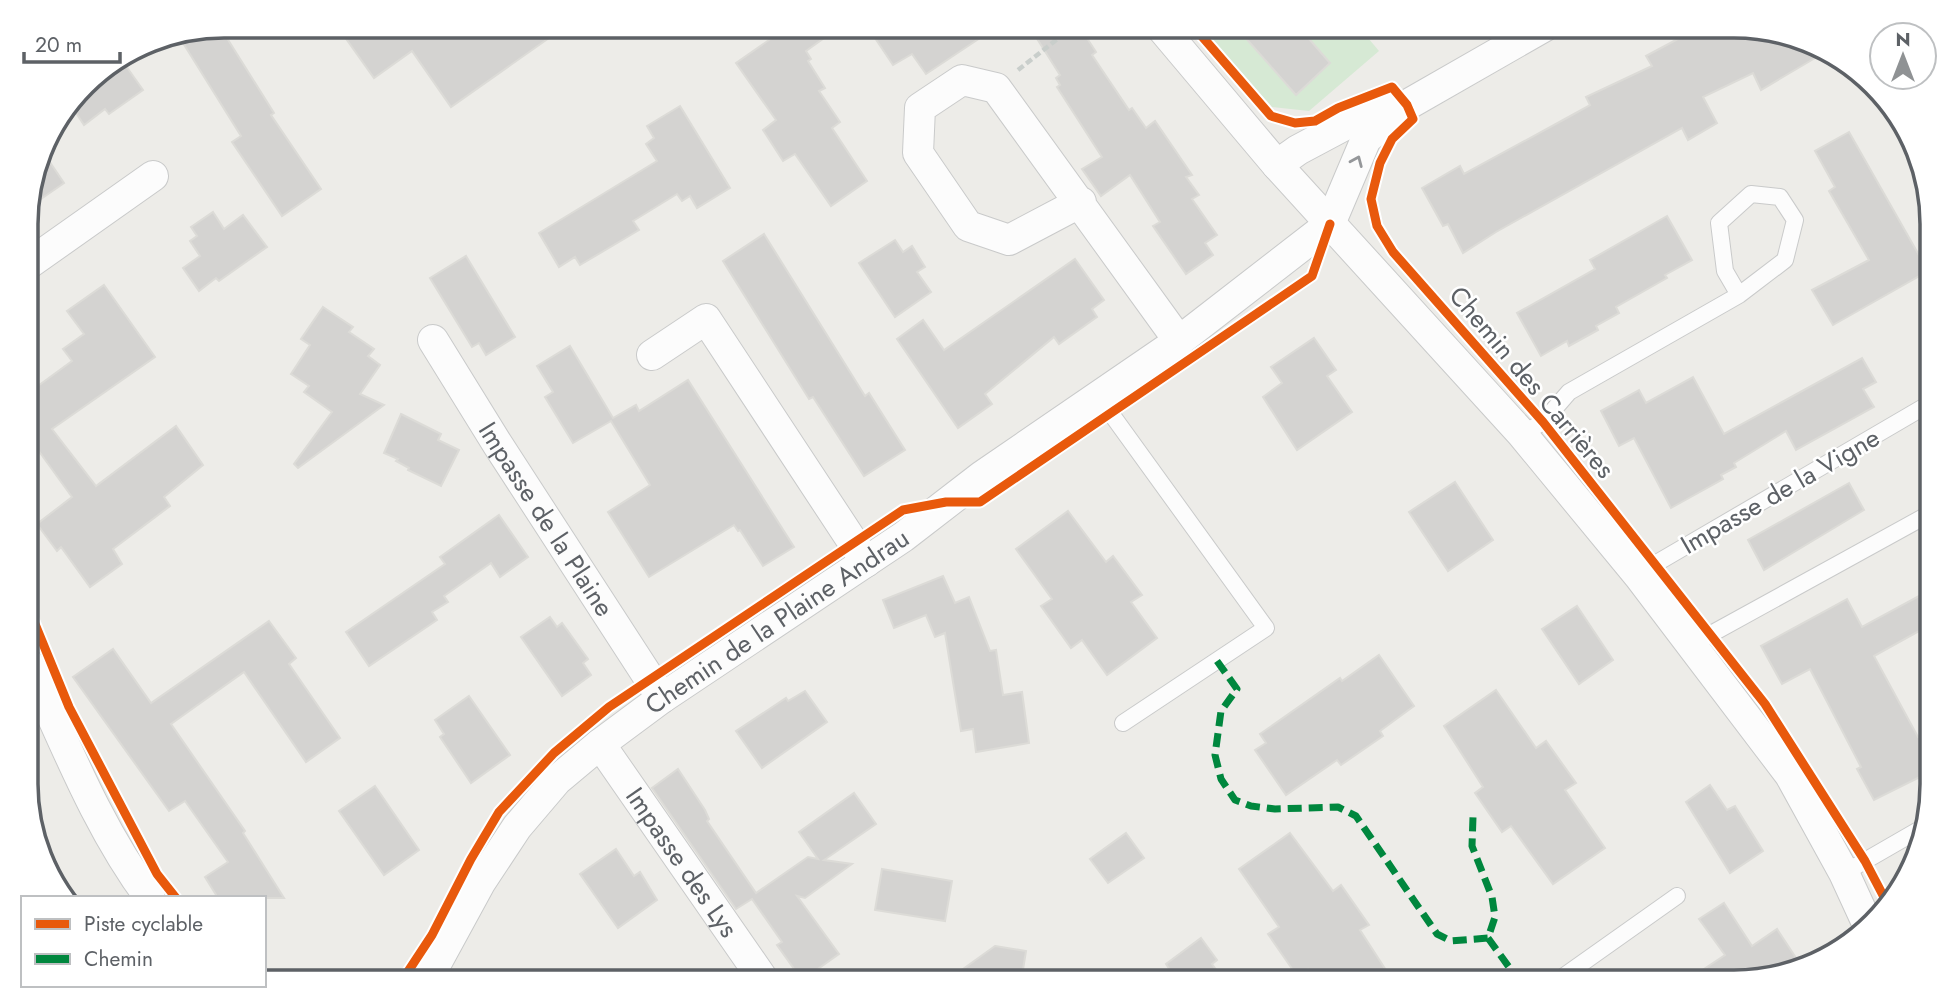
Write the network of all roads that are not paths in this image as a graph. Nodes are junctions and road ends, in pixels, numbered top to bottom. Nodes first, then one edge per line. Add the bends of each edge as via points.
1 (1171, 39) edge
2 (1522, 39) edge
3 (1407, 105) junction
4 (1277, 164) junction
5 (153, 176) dead end
6 (1081, 202) junction
7 (1330, 224) junction
8 (39, 257) edge
9 (1739, 295) junction
10 (433, 340) dead end
11 (1179, 341) junction
12 (652, 355) dead end
13 (1099, 397) junction
14 (1920, 409) edge
15 (1522, 434) junction
16 (1920, 519) edge
17 (866, 562) junction
18 (1639, 576) junction
19 (1691, 645) junction
20 (38, 685) edge
21 (662, 698) junction
22 (1124, 723) dead end
23 (600, 744) junction
24 (1914, 833) edge
25 (1844, 873) junction
26 (149, 896) edge
27 (1677, 896) dead end
28 (1864, 916) edge
29 (1574, 969) edge
30 (433, 970) edge
31 (756, 970) edge

1 - 4 street, Chemin des Carrières
2 - 3 street
3 - 4 street via 1375,109
7 -> 3 street via 1366,139
4 - 7 street, Chemin des Carrières
5 - 8 street
6 - 6 street via 996,88 962,80 920,108 918,153 968,226 1009,240
6 - 11 street
7 - 11 street, Chemin de la Plaine Andrau
7 - 15 street, Chemin des Carrières
9 - 9 lane via 1725,271 1718,223 1751,194 1780,197 1795,220 1785,260
9 - 15 lane via 1569,393 1543,422
10 - 21 street, Impasse de la Plaine
11 - 13 street, Chemin de la Plaine Andrau
12 - 17 street via 706,319
13 - 17 street, Chemin de la Plaine Andrau
13 - 22 lane via 1266,628
14 - 18 lane, Impasse de la Vigne
15 - 18 street, Chemin des Carrières
16 - 19 lane
17 - 21 street, Chemin de la Plaine Andrau
18 - 19 street, Chemin des Carrières
19 - 25 street, Chemin des Carrières via 1790,775
20 - 26 street via 97,814
21 - 23 street, Chemin de la Plaine Andrau
23 - 30 street, Chemin de la Plaine Andrau via 557,780 517,827
23 - 31 street, Impasse des Lys
24 - 25 lane
25 - 28 street, Chemin des Carrières
27 - 29 lane

